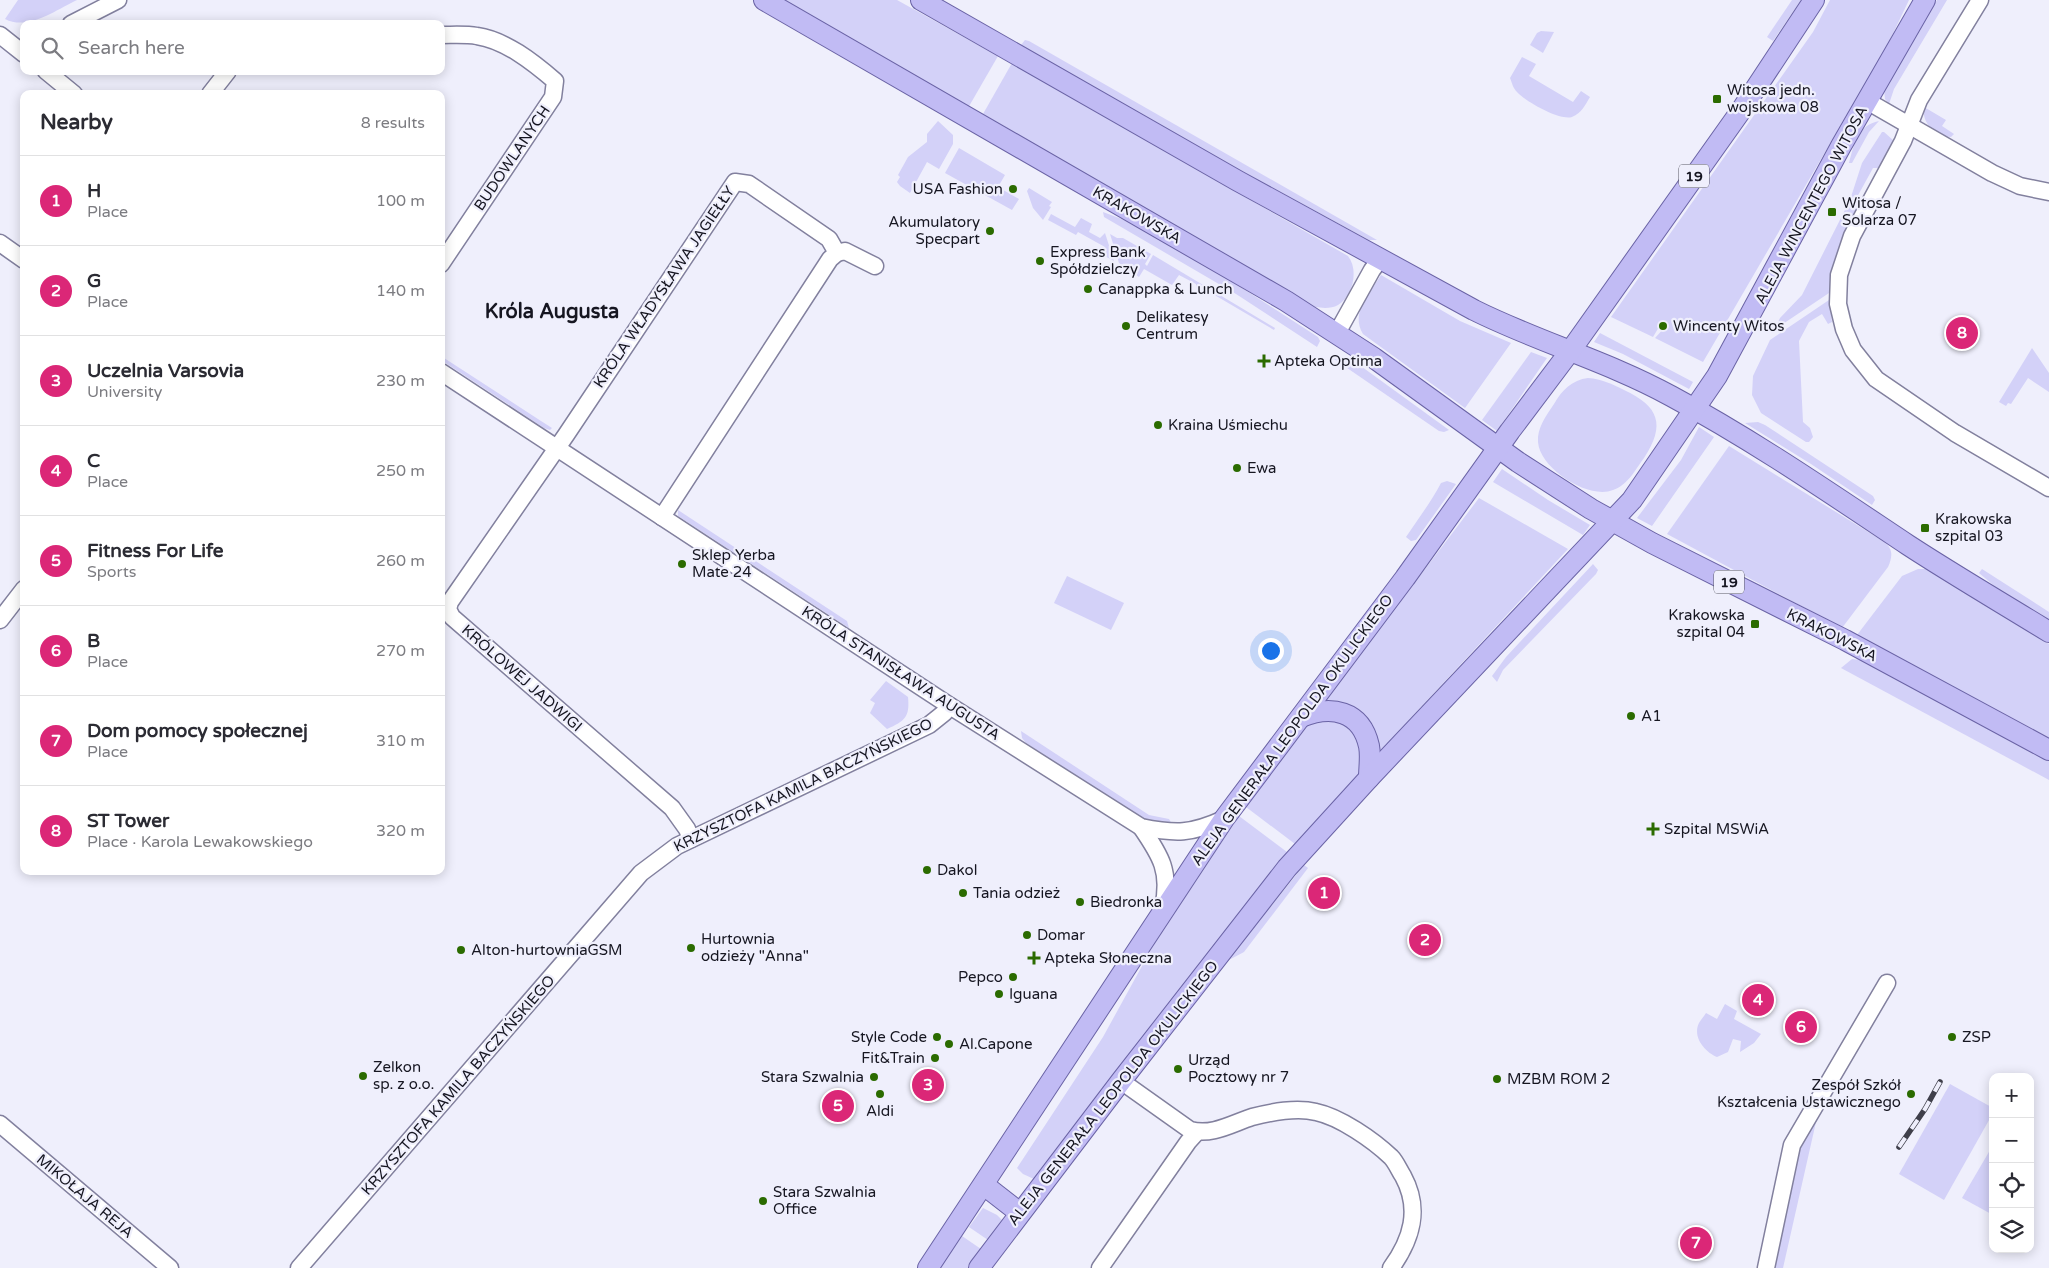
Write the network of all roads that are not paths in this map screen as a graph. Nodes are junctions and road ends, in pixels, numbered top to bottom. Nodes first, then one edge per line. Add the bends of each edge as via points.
1 (118, 0) edge
2 (764, 0) edge
3 (921, 0) edge
4 (1814, 0) edge
5 (1926, 0) edge
6 (1980, 0) edge
7 (79, 20) edge
8 (0, 35) edge
9 (445, 35) edge
10 (20, 50) edge
11 (51, 75) edge
12 (225, 75) edge
13 (69, 90) edge
14 (213, 90) edge
15 (1867, 101) junction
16 (1910, 126) junction
17 (2049, 192) edge
18 (0, 243) edge
19 (837, 253) junction
20 (20, 257) edge
21 (445, 258) edge
22 (1381, 258) junction
23 (875, 266) dead end
24 (1337, 333) junction
25 (1571, 350) junction
26 (445, 375) edge
27 (1695, 410) junction
28 (556, 448) junction
29 (1498, 448) junction
30 (2049, 488) edge
31 (662, 517) junction
32 (1614, 522) junction
33 (20, 595) edge
34 (0, 620) edge
35 (2049, 632) edge
36 (950, 706) junction
37 (1301, 716) junction
38 (2049, 750) edge
39 (1369, 778) junction
40 (1224, 819) junction
41 (1141, 827) junction
42 (691, 839) junction
43 (1162, 913) junction
44 (1887, 983) dead end
45 (1122, 1081) junction
46 (0, 1124) edge
47 (1197, 1132) junction
48 (984, 1185) junction
49 (1020, 1213) junction
50 (170, 1268) edge
51 (299, 1268) edge
52 (928, 1268) edge
53 (980, 1268) edge
54 (1100, 1268) edge
55 (1391, 1268) edge
56 (1766, 1268) edge

1 - 7 street
2 - 24 main road, KRAKOWSKA
3 - 22 main road via 1238,182
4 - 25 main road, 19 via 1740,112
5 - 15 main road, ALEJA WINCENTEGO WITOSA
6 - 16 street via 1919,100
8 - 10 street
9 - 21 street, BUDOWLANYCH via 477,36 510,48 554,80 555,89 553,97
11 - 13 street
12 - 14 street
15 - 16 street
15 - 27 main road, ALEJA WINCENTEGO WITOSA via 1750,318
16 - 17 street via 1992,174 2020,186
16 - 30 street via 1846,249 1838,289 1844,329 1859,360 1886,386 1955,433
18 - 20 street
19 - 23 street via 845,251
19 - 28 street, KRÓLA WŁADYSŁAWA JAGIEŁŁY via 829,239 749,184 735,182
19 - 31 street via 830,259
22 - 24 street
22 - 25 main road via 1488,318
24 - 29 main road, KRAKOWSKA
25 - 27 main road via 1636,377
25 - 29 main road, 19
26 - 28 street, KRÓLA STANISŁAWA AUGUSTA
27 - 32 main road, ALEJA WINCENTEGO WITOSA via 1652,474
27 - 35 main road via 1808,477 1908,545
28 - 31 street, KRÓLA STANISŁAWA AUGUSTA
28 - 42 street, KRÓLOWEJ JADWIGI via 448,609 452,617 672,808
29 - 32 main road, 19
29 - 37 main road, ALEJA GENERAŁA LEOPOLDA OKULICKIEGO
31 - 36 street, KRÓLA STANISŁAWA AUGUSTA
32 - 38 main road, KRAKOWSKA / 19 via 1845,640
32 - 39 main road, ALEJA GENERAŁA LEOPOLDA OKULICKIEGO
33 - 34 street
36 - 41 street, KRÓLA STANISŁAWA AUGUSTA
36 - 42 street, KRZYSZTOFA KAMILA BACZYŃSKIEGO via 921,729
37 - 39 main road via 1324,710 1335,711 1359,724 1369,748
37 - 40 main road, ALEJA GENERAŁA LEOPOLDA OKULICKIEGO
39 - 45 main road, ALEJA GENERAŁA LEOPOLDA OKULICKIEGO via 1288,868
40 - 41 street, KRÓLA STANISŁAWA AUGUSTA via 1189,832 1172,833
40 - 43 main road, ALEJA GENERAŁA LEOPOLDA OKULICKIEGO
41 - 43 street, KRÓLA STANISŁAWA AUGUSTA via 1155,847 1164,869 1167,890
42 - 51 street, KRZYSZTOFA KAMILA BACZYŃSKIEGO via 641,873
43 - 48 main road, ALEJA GENERAŁA LEOPOLDA OKULICKIEGO
44 - 56 street via 1792,1145
45 - 47 street
45 - 49 main road, ALEJA GENERAŁA LEOPOLDA OKULICKIEGO
46 - 50 street, MIKOŁAJA REJA
47 - 54 street
47 - 55 street via 1212,1132 1260,1116 1300,1110 1317,1112 1354,1130 1392,1158 1413,1199 1408,1239
48 - 49 main road
48 - 52 main road, ALEJA GENERAŁA LEOPOLDA OKULICKIEGO
49 - 53 main road, ALEJA GENERAŁA LEOPOLDA OKULICKIEGO

